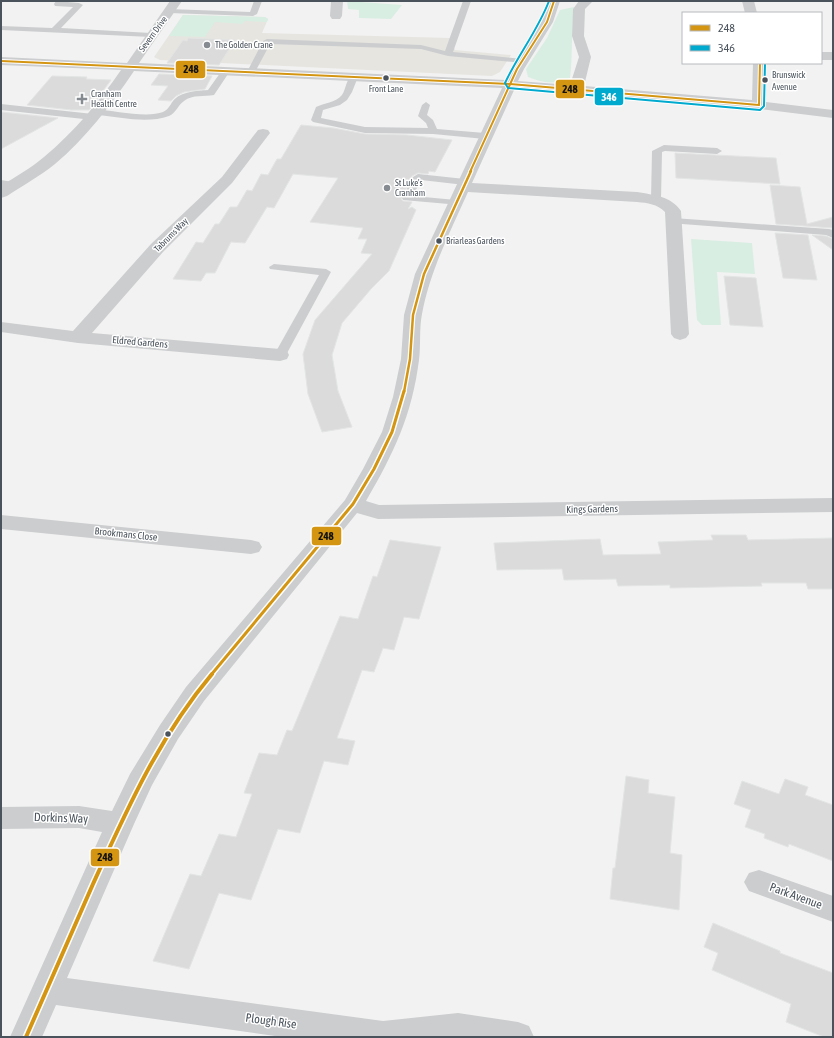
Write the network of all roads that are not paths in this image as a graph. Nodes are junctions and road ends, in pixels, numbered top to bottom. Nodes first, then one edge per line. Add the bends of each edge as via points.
1 (60, 1) edge
2 (258, 1) edge
3 (337, 1) edge
4 (467, 1) edge
5 (554, 1) edge
6 (586, 1) edge
7 (736, 1) edge
8 (748, 1) edge
9 (173, 6) edge
10 (751, 12) edge
11 (336, 16) dead end
12 (1, 28) edge
13 (54, 30) junction
14 (151, 35) junction
15 (448, 54) junction
16 (822, 56) edge
17 (833, 56) edge
18 (1, 61) edge
19 (522, 62) junction
20 (760, 64) edge
21 (130, 67) junction
22 (226, 71) junction
23 (251, 72) junction
24 (354, 77) junction
25 (510, 84) junction
26 (576, 89) junction
27 (426, 105) dead end
28 (759, 105) junction
29 (1, 107) edge
30 (95, 114) junction
31 (833, 114) edge
32 (433, 131) junction
33 (263, 133) dead end
34 (485, 136) junction
35 (718, 152) dead end
36 (8, 184) edge
37 (461, 191) junction
38 (1, 193) edge
39 (656, 200) junction
40 (673, 221) junction
41 (833, 235) edge
42 (274, 267) dead end
43 (1, 327) edge
44 (680, 334) dead end
45 (78, 337) junction
46 (280, 355) joint
47 (353, 504) junction
48 (833, 505) edge
49 (1, 522) edge
50 (251, 547) dead end
51 (1, 818) edge
52 (120, 824) junction
53 (758, 882) dead end
54 (833, 910) edge
55 (48, 990) junction
56 (26, 1037) edge
57 (518, 1037) edge

1 - 13 lane via 58,4 78,5
2 - 9 lane via 253,14
3 - 11 street
4 - 15 lane
5 - 19 street via 547,22
6 - 26 street via 579,9 578,36 585,57
7 - 8 street
8 - 10 street
9 - 14 street, Severn Drive
12 - 13 lane
13 - 14 lane
14 - 21 street, Severn Drive
15 - 19 lane
15 - 23 lane via 421,47 267,41
16 - 17 street
18 - 21 street
19 - 25 street
20 - 28 street
21 - 22 street
21 - 30 street, Severn Drive
22 - 23 street
22 - 30 lane via 211,94 198,93 183,97 167,114
23 - 24 street
24 - 25 street
24 - 32 lane via 343,100 319,109 316,120 365,130
25 - 26 street
25 - 34 street
26 - 28 street
27 - 32 lane via 422,116 430,122
28 - 31 street
29 - 30 lane
30 - 36 street, Severn Drive via 79,133 48,161
32 - 34 lane
33 - 45 street, Tabrums Way via 227,180 156,248
34 - 37 street
35 - 39 lane via 664,148 657,151
36 - 38 street, Severn Drive
37 - 39 street
37 - 47 street via 427,267 417,301 403,397 392,432
39 - 40 street via 668,204 673,211
40 - 41 lane via 829,232
40 - 44 street
42 - 46 lane via 326,272
43 - 45 street, Eldred Gardens
45 - 46 street, Eldred Gardens
47 - 48 street, Kings Gardens via 378,512
47 - 52 street via 195,694 140,782
49 - 50 street, Brookmans Close
51 - 52 street, Dorkins Way via 79,817
52 - 55 street
53 - 54 street, Park Avenue
55 - 56 street
55 - 57 street, Plough Rise via 383,1036 458,1028

